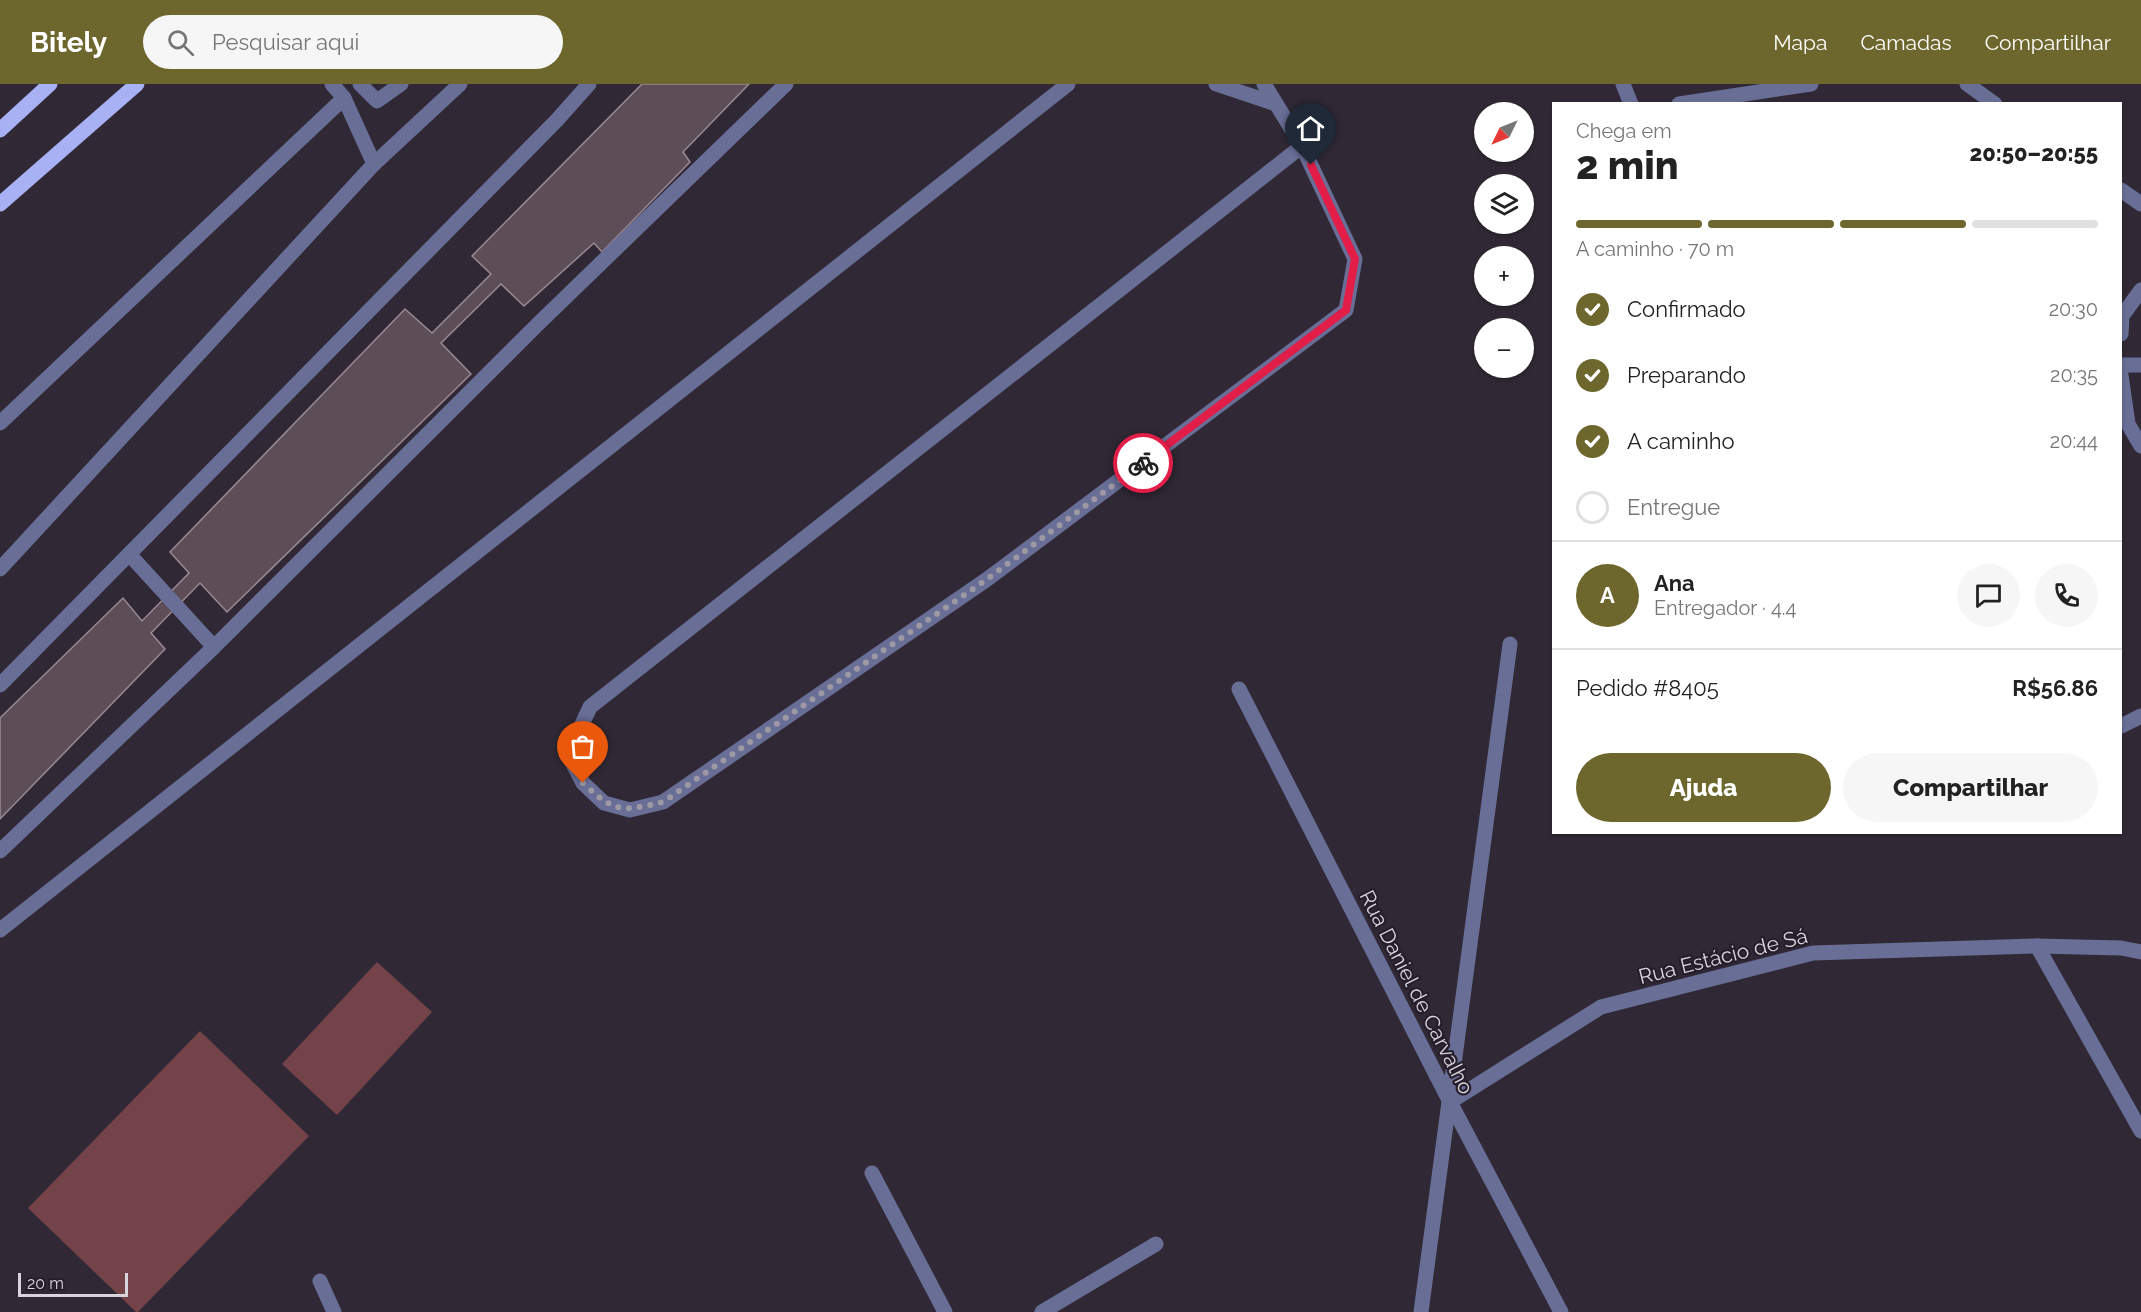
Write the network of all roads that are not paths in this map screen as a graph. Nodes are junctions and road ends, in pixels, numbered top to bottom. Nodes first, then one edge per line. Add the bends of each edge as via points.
1 (50, 84) edge
2 (137, 84) edge
3 (147, 84) edge
4 (332, 84) edge
5 (360, 84) edge
6 (401, 84) edge
7 (460, 84) edge
8 (589, 84) edge
9 (786, 84) edge
10 (1068, 84) edge
11 (1216, 84) edge
12 (1264, 84) edge
13 (1623, 84) edge
14 (1811, 84) edge
15 (1967, 84) edge
16 (344, 98) junction
17 (1629, 102) edge
18 (1691, 102) edge
19 (1992, 102) edge
20 (1276, 104) junction
21 (0, 130) edge
22 (76, 138) junction
23 (1302, 146) junction
24 (374, 164) junction
25 (2122, 191) edge
26 (0, 204) edge
27 (2141, 204) edge
28 (2141, 290) edge
29 (2122, 316) edge
30 (2122, 365) edge
31 (2141, 365) edge
32 (2122, 382) edge
33 (0, 423) edge
34 (2141, 446) edge
35 (129, 554) junction
36 (0, 569) edge
37 (1510, 644) dead end
38 (214, 647) junction
39 (0, 685) edge
40 (1239, 689) dead end
41 (2141, 716) edge
42 (2122, 726) edge
43 (0, 851) edge
44 (0, 930) edge
45 (2037, 946) junction
46 (2141, 952) edge
47 (1450, 1102) junction
48 (2141, 1131) edge
49 (872, 1173) dead end
50 (1156, 1244) dead end
51 (320, 1281) dead end
52 (334, 1312) edge
53 (945, 1312) edge
54 (1042, 1312) edge
55 (1421, 1312) edge
56 (1561, 1312) edge

1 - 21 main road
2 - 22 main road
3 - 22 street
4 - 16 street
5 - 6 street via 376,101
7 - 24 street
8 - 35 street
9 - 38 street
10 - 44 street
11 - 20 street
12 - 20 street
13 - 17 street
14 - 18 street
15 - 19 street
16 - 24 street
16 - 33 street
20 - 23 street
22 - 26 main road
23 - 23 street via 590,707 570,758 583,783 604,803 630,810 663,802 986,580 1346,310 1355,259
24 - 36 street
25 - 27 street
28 - 29 street
30 - 31 street
32 - 34 street via 2128,424
35 - 38 street
35 - 39 street
37 - 47 street
38 - 43 street
40 - 47 street, Rua Daniel de Carvalho
41 - 42 street
45 - 46 street, Rua Estácio de Sá
45 - 47 street, Rua Estácio de Sá via 1813,953 1601,1007
45 - 48 street
47 - 55 street
47 - 56 street, Rua Daniel de Carvalho
49 - 53 street
50 - 54 street
51 - 52 street

